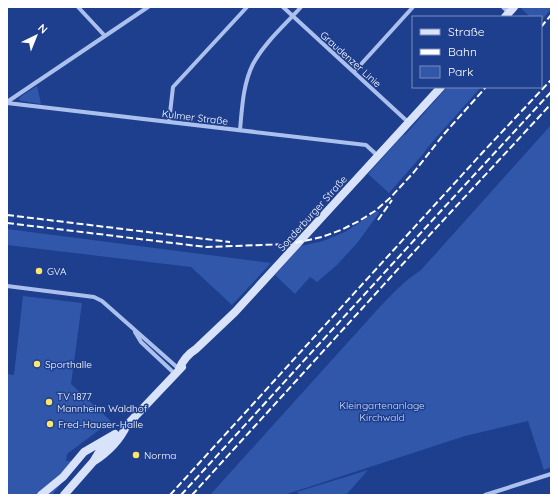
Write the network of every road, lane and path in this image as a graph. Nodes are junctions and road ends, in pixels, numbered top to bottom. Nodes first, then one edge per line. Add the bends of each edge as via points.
1 (78, 7) edge
2 (148, 7) edge
3 (247, 7) edge
4 (283, 7) edge
5 (301, 7) edge
6 (413, 7) edge
7 (292, 16) junction
8 (105, 36) junction
9 (354, 72) junction
10 (440, 88) edge
11 (7, 102) edge
12 (169, 122) junction
13 (408, 122) junction
14 (240, 130) junction
15 (378, 156) junction
16 (7, 286) edge
17 (176, 371) junction
18 (128, 425) junction
19 (115, 434) junction
20 (84, 452) junction
21 (93, 462) junction
22 (551, 474) edge
23 (41, 495) edge
24 (64, 495) edge
25 (485, 495) edge

1 - 8 street
2 - 8 street
3 - 12 street via 173,88
4 - 7 street, Graudenzer Linie
5 - 7 street
6 - 9 street
7 - 9 street, Graudenzer Linie
7 - 14 street via 262,49 253,64 247,82
8 - 11 street
9 - 13 street, Graudenzer Linie
10 - 13 street, Sonderburger Straße
11 - 12 street, Kulmer Straße
12 - 14 street, Kulmer Straße
13 - 15 street, Sonderburger Straße
14 - 15 street, Kulmer Straße via 366,145
15 - 17 street, Sonderburger Straße via 235,312 190,352
16 - 17 street via 94,297 102,301 142,336
17 - 18 street, Sonderburger Straße
18 - 19 street, Sonderburger Straße
18 - 21 street, Sonderburger Straße via 103,456
19 - 20 street
19 - 21 street, Sonderburger Straße via 98,452
20 - 21 street via 91,455
20 - 23 street via 63,478
21 - 24 street, Sonderburger Straße
22 - 25 street

